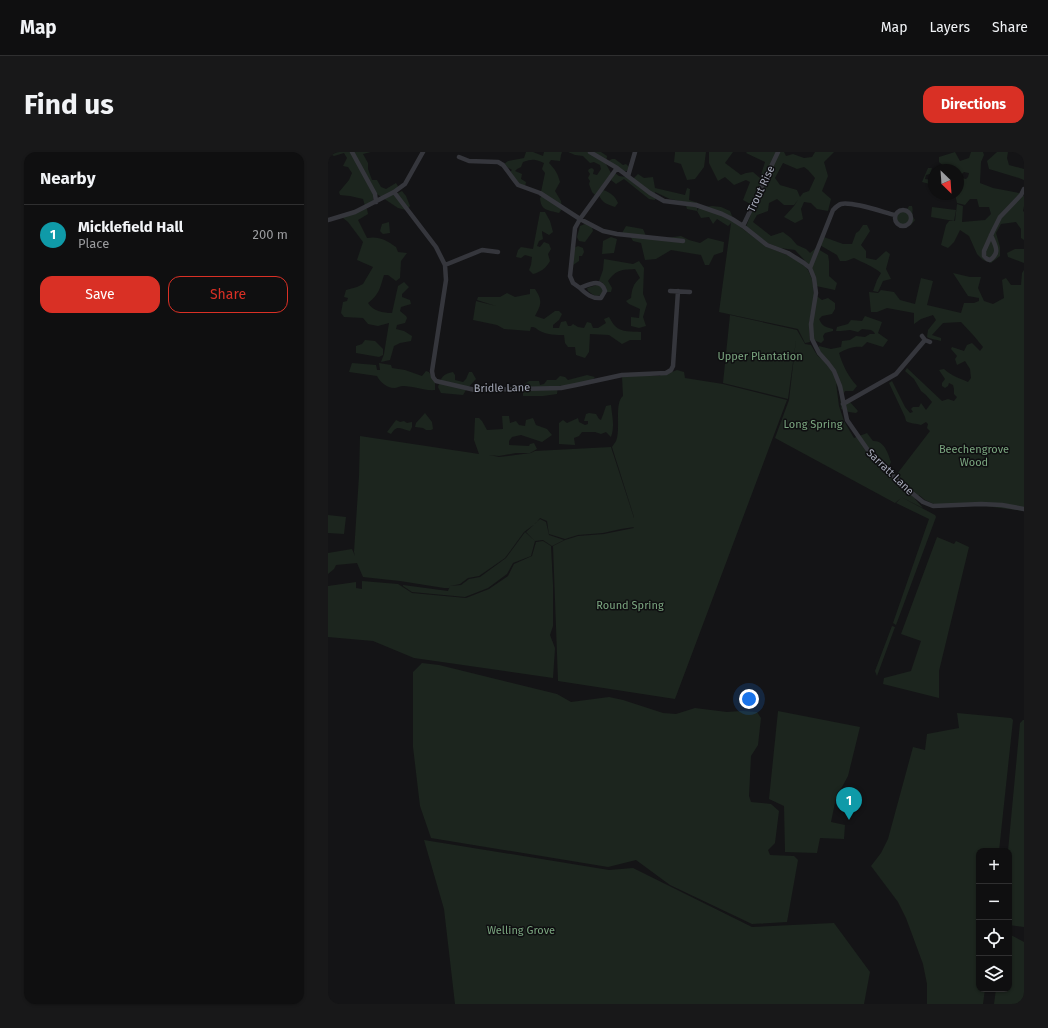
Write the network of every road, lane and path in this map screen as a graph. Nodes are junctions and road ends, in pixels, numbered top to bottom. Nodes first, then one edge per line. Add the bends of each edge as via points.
1 (352, 152) edge
2 (423, 152) edge
3 (590, 152) edge
4 (635, 152) edge
5 (778, 152) edge
6 (466, 153) dead end
7 (459, 157) dead end
8 (465, 159) junction
9 (617, 168) junction
10 (628, 176) junction
11 (1024, 189) edge
12 (394, 192) junction
13 (376, 202) junction
14 (895, 215) dead end
15 (580, 219) junction
16 (328, 220) edge
17 (743, 226) junction
18 (991, 235) junction
19 (682, 241) dead end
20 (498, 252) dead end
21 (445, 265) junction
22 (810, 268) junction
23 (580, 288) junction
24 (670, 290) dead end
25 (678, 291) junction
26 (690, 292) dead end
27 (926, 339) dead end
28 (843, 404) junction
29 (1024, 509) edge

1 - 13 street via 376,194
2 - 12 street via 405,184
3 - 9 street
4 - 10 street
5 - 17 street, Trout Rise
6 - 8 street
7 - 8 street
8 - 15 street via 498,162 518,185 540,193
9 - 10 street
9 - 15 street
10 - 17 street via 664,201 696,205 722,214
11 - 18 street via 1000,217
12 - 13 street
12 - 21 street, Bridle Lane via 436,247
13 - 16 street
14 - 22 street via 858,205 839,204 833,210
15 - 19 street via 603,231
15 - 23 street via 575,228 570,276 573,283
17 - 22 street via 767,245 788,253
18 - 18 street via 997,253 990,260 984,256 984,251
20 - 21 street via 482,250
21 - 25 street, Bridle Lane via 446,280 432,371 436,381 475,390 561,388 622,375 666,373 673,366
22 - 28 street, Sarratt Lane via 816,293 811,324 812,339 819,353 834,371
23 - 23 street via 597,283 601,284 605,291 601,298 596,299
24 - 25 street
25 - 26 street
27 - 28 street via 896,374
28 - 29 street, Sarratt Lane via 847,420 872,456 923,502 934,506 981,504

